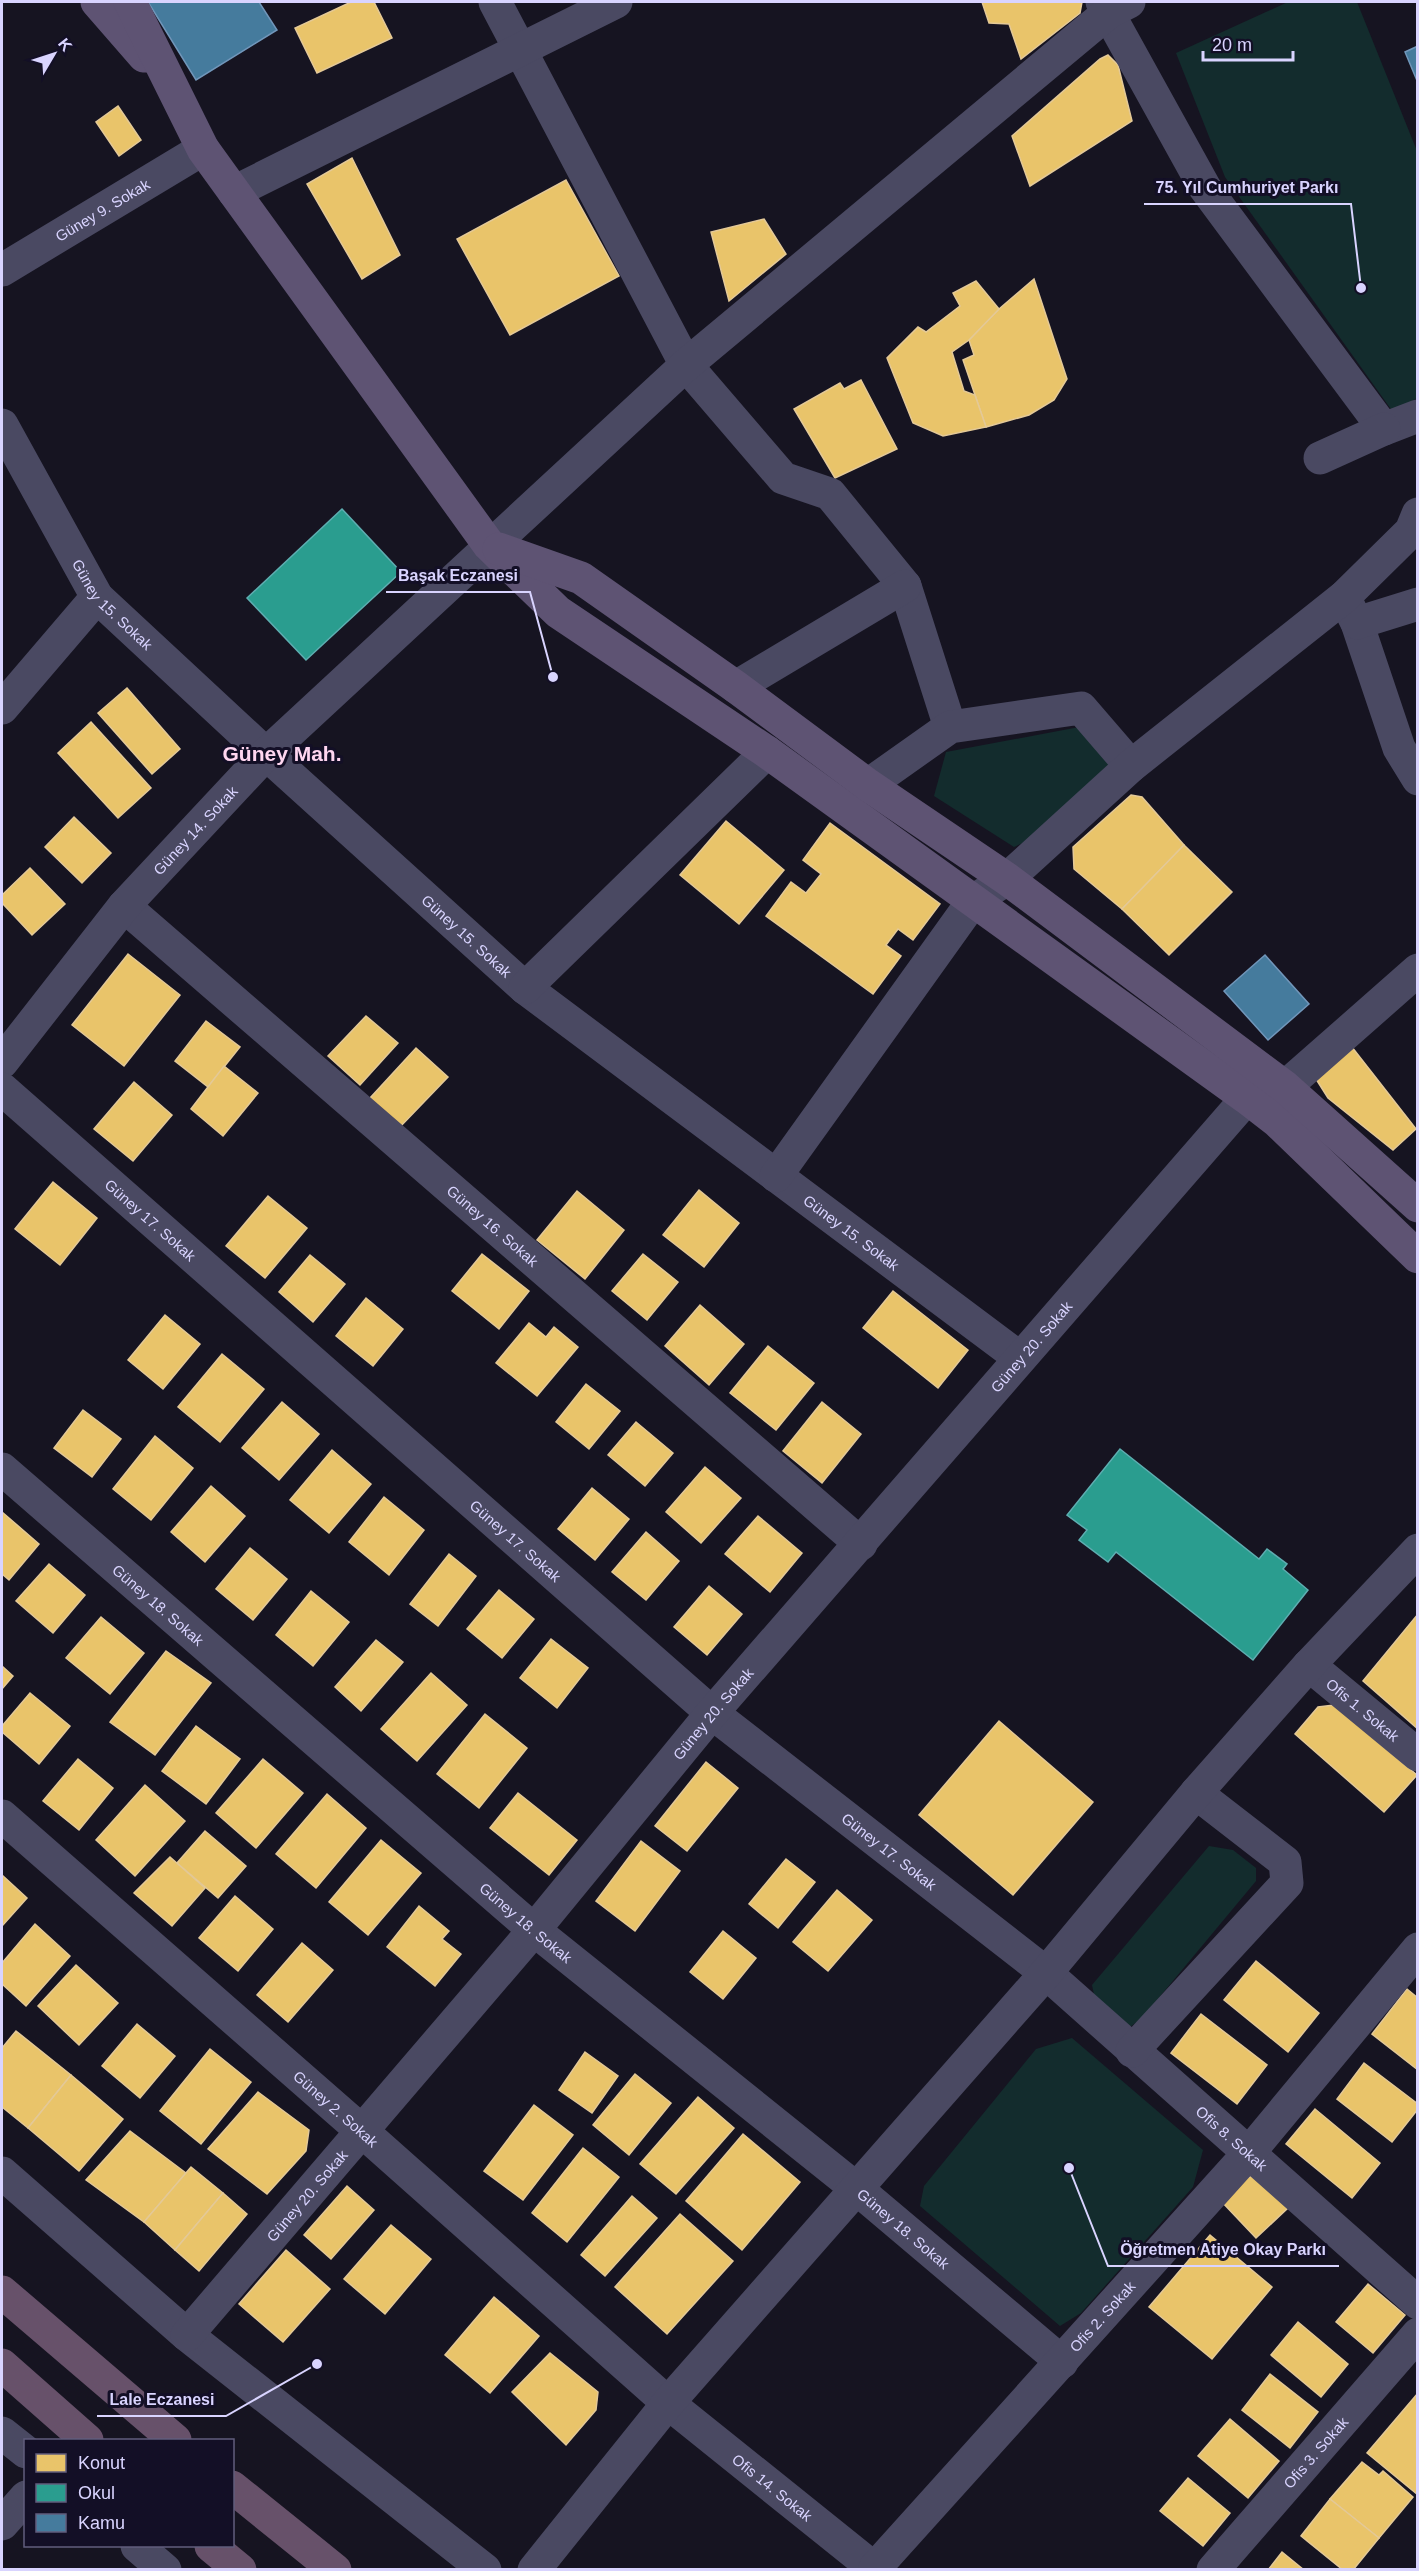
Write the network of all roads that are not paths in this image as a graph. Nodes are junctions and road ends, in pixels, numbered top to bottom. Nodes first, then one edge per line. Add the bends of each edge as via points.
1 (97, 2) edge
2 (130, 2) edge
3 (495, 2) edge
4 (616, 2) edge
5 (1113, 5) edge
6 (520, 51) junction
7 (180, 99) junction
8 (203, 149) junction
9 (234, 192) junction
10 (2, 270) edge
11 (686, 364) junction
12 (1418, 416) edge
13 (2, 424) edge
14 (1384, 429) junction
15 (1320, 458) dead end
16 (1418, 514) edge
17 (489, 545) junction
18 (905, 586) junction
19 (97, 597) junction
20 (1418, 604) edge
21 (1350, 610) junction
22 (736, 687) junction
23 (2, 708) edge
24 (950, 727) junction
25 (767, 752) junction
26 (266, 754) junction
27 (1131, 766) junction
28 (1418, 779) edge
29 (868, 785) junction
30 (1007, 879) junction
31 (973, 901) junction
32 (124, 906) junction
33 (1418, 970) edge
34 (525, 988) junction
35 (2, 1062) edge
36 (1285, 1087) junction
37 (2, 1089) edge
38 (1247, 1098) junction
39 (776, 1176) junction
40 (1418, 1206) edge
41 (1418, 1257) edge
42 (1020, 1358) junction
43 (2, 1469) edge
44 (861, 1544) junction
45 (1418, 1550) edge
46 (1309, 1665) junction
47 (712, 1713) junction
48 (1418, 1755) edge
49 (1196, 1793) junction
50 (2, 1816) edge
51 (534, 1930) junction
52 (1418, 1949) edge
53 (1046, 1973) junction
54 (1132, 2050) junction
55 (363, 2132) junction
56 (1248, 2154) junction
57 (2, 2173) edge
58 (857, 2189) junction
59 (2, 2292) edge
60 (1418, 2303) edge
61 (1418, 2334) edge
62 (187, 2335) junction
63 (1062, 2362) junction
64 (2, 2365) edge
65 (668, 2403) junction
66 (2, 2433) edge
67 (86, 2439) edge
68 (174, 2439) edge
69 (24, 2450) edge
70 (234, 2489) edge
71 (24, 2499) edge
72 (2, 2524) edge
73 (137, 2547) edge
74 (212, 2547) edge
75 (876, 2569) edge
76 (165, 2570) edge
77 (240, 2570) edge
78 (335, 2570) edge
79 (485, 2570) edge
80 (534, 2570) edge
81 (1213, 2570) edge

1 - 7 main road
2 - 7 main road
3 - 6 street
4 - 6 street
5 - 11 street, Güney 14. Sokak
5 - 14 street via 1205,188
6 - 9 street
6 - 11 street
7 - 8 main road
8 - 9 main road
8 - 10 street, Güney 9. Sokak
9 - 17 main road
11 - 17 street, Güney 14. Sokak
11 - 18 street via 783,478 830,494
12 - 14 street
13 - 19 street, Güney 15. Sokak
14 - 15 street
16 - 21 street via 1411,531
17 - 22 main road via 581,578
17 - 25 main road via 558,612
17 - 26 street, Güney 14. Sokak
18 - 22 street
18 - 24 street
19 - 23 street
19 - 26 street, Güney 15. Sokak
20 - 21 street
21 - 27 street
21 - 28 street via 1399,748
22 - 29 main road
24 - 27 street via 1081,708
24 - 29 street
25 - 31 main road
25 - 34 street
26 - 32 street, Güney 14. Sokak
26 - 34 street, Güney 15. Sokak
27 - 30 street
29 - 30 main road
30 - 31 street
30 - 36 main road
31 - 38 main road
31 - 39 street
32 - 35 street, Güney 14. Sokak
32 - 44 street, Güney 16. Sokak
33 - 36 street
34 - 39 street, Güney 15. Sokak
36 - 40 main road
37 - 47 street, Güney 17. Sokak
38 - 41 main road via 1278,1122
38 - 42 street, Güney 20. Sokak
39 - 42 street, Güney 15. Sokak
42 - 44 street, Güney 20. Sokak
43 - 51 street, Güney 18. Sokak
44 - 47 street, Güney 20. Sokak
45 - 46 street
46 - 48 street, Ofis 1. Sokak
46 - 49 street
47 - 51 street, Güney 20. Sokak
47 - 53 street, Güney 17. Sokak
49 - 53 street
49 - 54 street via 1285,1862 1287,1883
50 - 55 street, Güney 2. Sokak
51 - 55 street, Güney 20. Sokak
51 - 58 street, Güney 18. Sokak
52 - 56 street, Ofis 2. Sokak
53 - 54 street, Ofis 8. Sokak
53 - 58 street
54 - 56 street, Ofis 8. Sokak
55 - 62 street, Güney 20. Sokak
55 - 65 street, Güney 2. Sokak
56 - 60 street, Ofis 8. Sokak
56 - 63 street, Ofis 2. Sokak
57 - 62 street
58 - 63 street, Güney 18. Sokak
58 - 65 street
59 - 68 highway
61 - 81 street, Ofis 3. Sokak
62 - 79 street
63 - 75 street, Ofis 2. Sokak
64 - 67 highway
65 - 75 street, Ofis 14. Sokak
65 - 80 street
66 - 69 street
70 - 78 highway
71 - 72 street
73 - 76 street
74 - 77 highway

